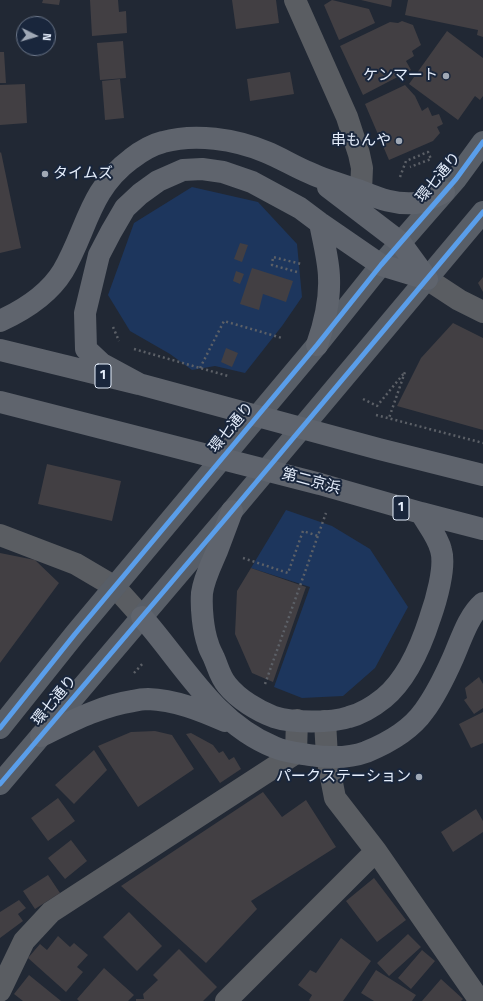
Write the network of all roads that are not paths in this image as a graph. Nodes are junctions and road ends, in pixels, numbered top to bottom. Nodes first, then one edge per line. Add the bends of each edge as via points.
1 (295, 0) edge
2 (483, 142) edge
3 (311, 174) junction
4 (361, 191) junction
5 (444, 192) junction
6 (483, 212) edge
7 (320, 223) junction
8 (400, 242) junction
9 (381, 265) junction
10 (427, 279) junction
11 (483, 312) edge
12 (0, 321) edge
13 (317, 345) junction
14 (0, 350) edge
15 (139, 384) junction
16 (0, 402) edge
17 (483, 475) edge
18 (232, 511) junction
19 (421, 513) junction
20 (483, 529) edge
21 (0, 535) edge
22 (115, 587) junction
23 (483, 603) edge
24 (142, 617) junction
25 (297, 720) junction
26 (325, 721) junction
27 (237, 726) junction
28 (0, 728) edge
29 (41, 736) junction
30 (296, 753) junction
31 (327, 757) junction
32 (0, 784) edge
33 (376, 851) junction
34 (0, 991) edge
35 (226, 1001) edge
36 (480, 1001) edge

1 - 4 street via 347,117 360,154
2 - 5 main road, 環七通り
3 - 4 highway
3 - 8 highway
3 - 12 highway via 266,152 238,143 186,138 162,142 121,166 107,182 91,209 63,272 47,292
4 - 5 highway via 390,202 418,203
5 - 8 main road, 環七通り
6 - 10 main road, 環七通り
7 - 9 highway
7 - 13 highway via 330,278 325,316
7 - 15 highway via 300,208 252,182 223,172 183,170 158,181 140,194 125,208 99,255 85,313 86,349 102,364
8 - 9 main road, 環七通り
8 - 10 highway
9 - 10 highway
9 - 13 main road, 環七通り
10 - 11 street
10 - 18 main road, 環七通り
13 - 22 main road, 環七通り
14 - 15 highway, 1
15 - 17 highway, 1
16 - 19 highway, 第二京浜 / 1 via 320,484
18 - 24 main road, 環七通り
18 - 25 highway via 206,574 202,593 208,645 218,671 237,695 274,717
19 - 20 highway, 第二京浜 / 1
19 - 26 highway via 442,551 443,570 421,645 406,672 384,698 350,717
21 - 22 street via 76,564
22 - 24 street
22 - 28 main road, 環七通り
23 - 31 highway via 468,624 435,694 415,723 389,741 362,753 339,758
24 - 27 highway via 200,690
24 - 29 main road, 環七通り
25 - 26 highway
25 - 30 street
26 - 31 street
27 - 29 highway via 196,709 147,699 112,706 78,718
27 - 30 highway via 268,745
29 - 32 main road, 環七通り
30 - 31 highway
30 - 34 street via 51,912 24,941
31 - 33 street via 335,798
33 - 35 street
33 - 36 street

